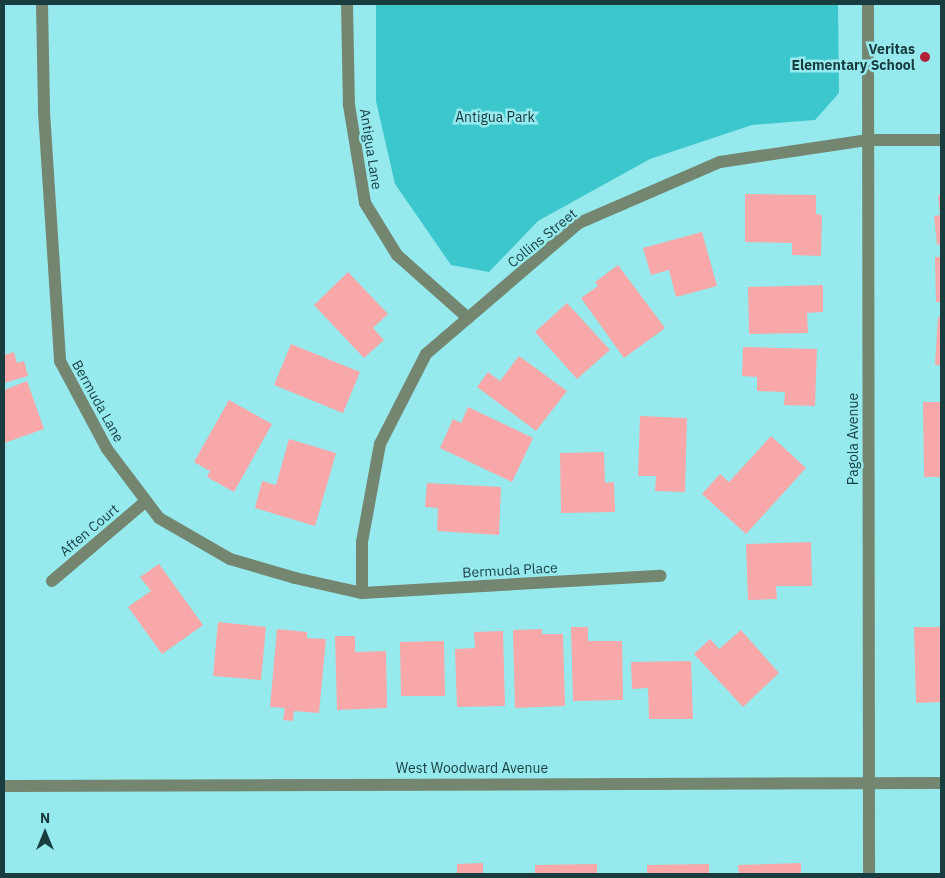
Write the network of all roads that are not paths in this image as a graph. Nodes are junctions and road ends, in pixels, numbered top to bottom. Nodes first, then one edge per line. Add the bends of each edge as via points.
1 (42, 4) edge
2 (347, 4) edge
3 (868, 4) edge
4 (868, 140) junction
5 (941, 140) edge
6 (468, 318) junction
7 (146, 501) junction
8 (661, 576) dead end
9 (52, 581) dead end
10 (362, 593) junction
11 (868, 783) junction
12 (941, 783) edge
13 (4, 786) edge
14 (869, 874) edge

1 - 7 street, Bermuda Lane via 44,112 60,361 107,449
2 - 6 street, Antigua Lane via 349,105 365,203 398,255
3 - 4 street, Pagola Avenue
4 - 5 street, Collins Street
4 - 6 street, Collins Street via 720,162 579,223
4 - 11 street, Pagola Avenue
6 - 10 street, Collins Street via 426,354 380,444 362,542
7 - 9 street, Aften Court
7 - 10 street, Bermuda Lane via 159,518 230,558 295,578
8 - 10 street, Bermuda Place
11 - 12 street, West Woodward Avenue
11 - 13 street, West Woodward Avenue
11 - 14 street, Pagola Avenue

